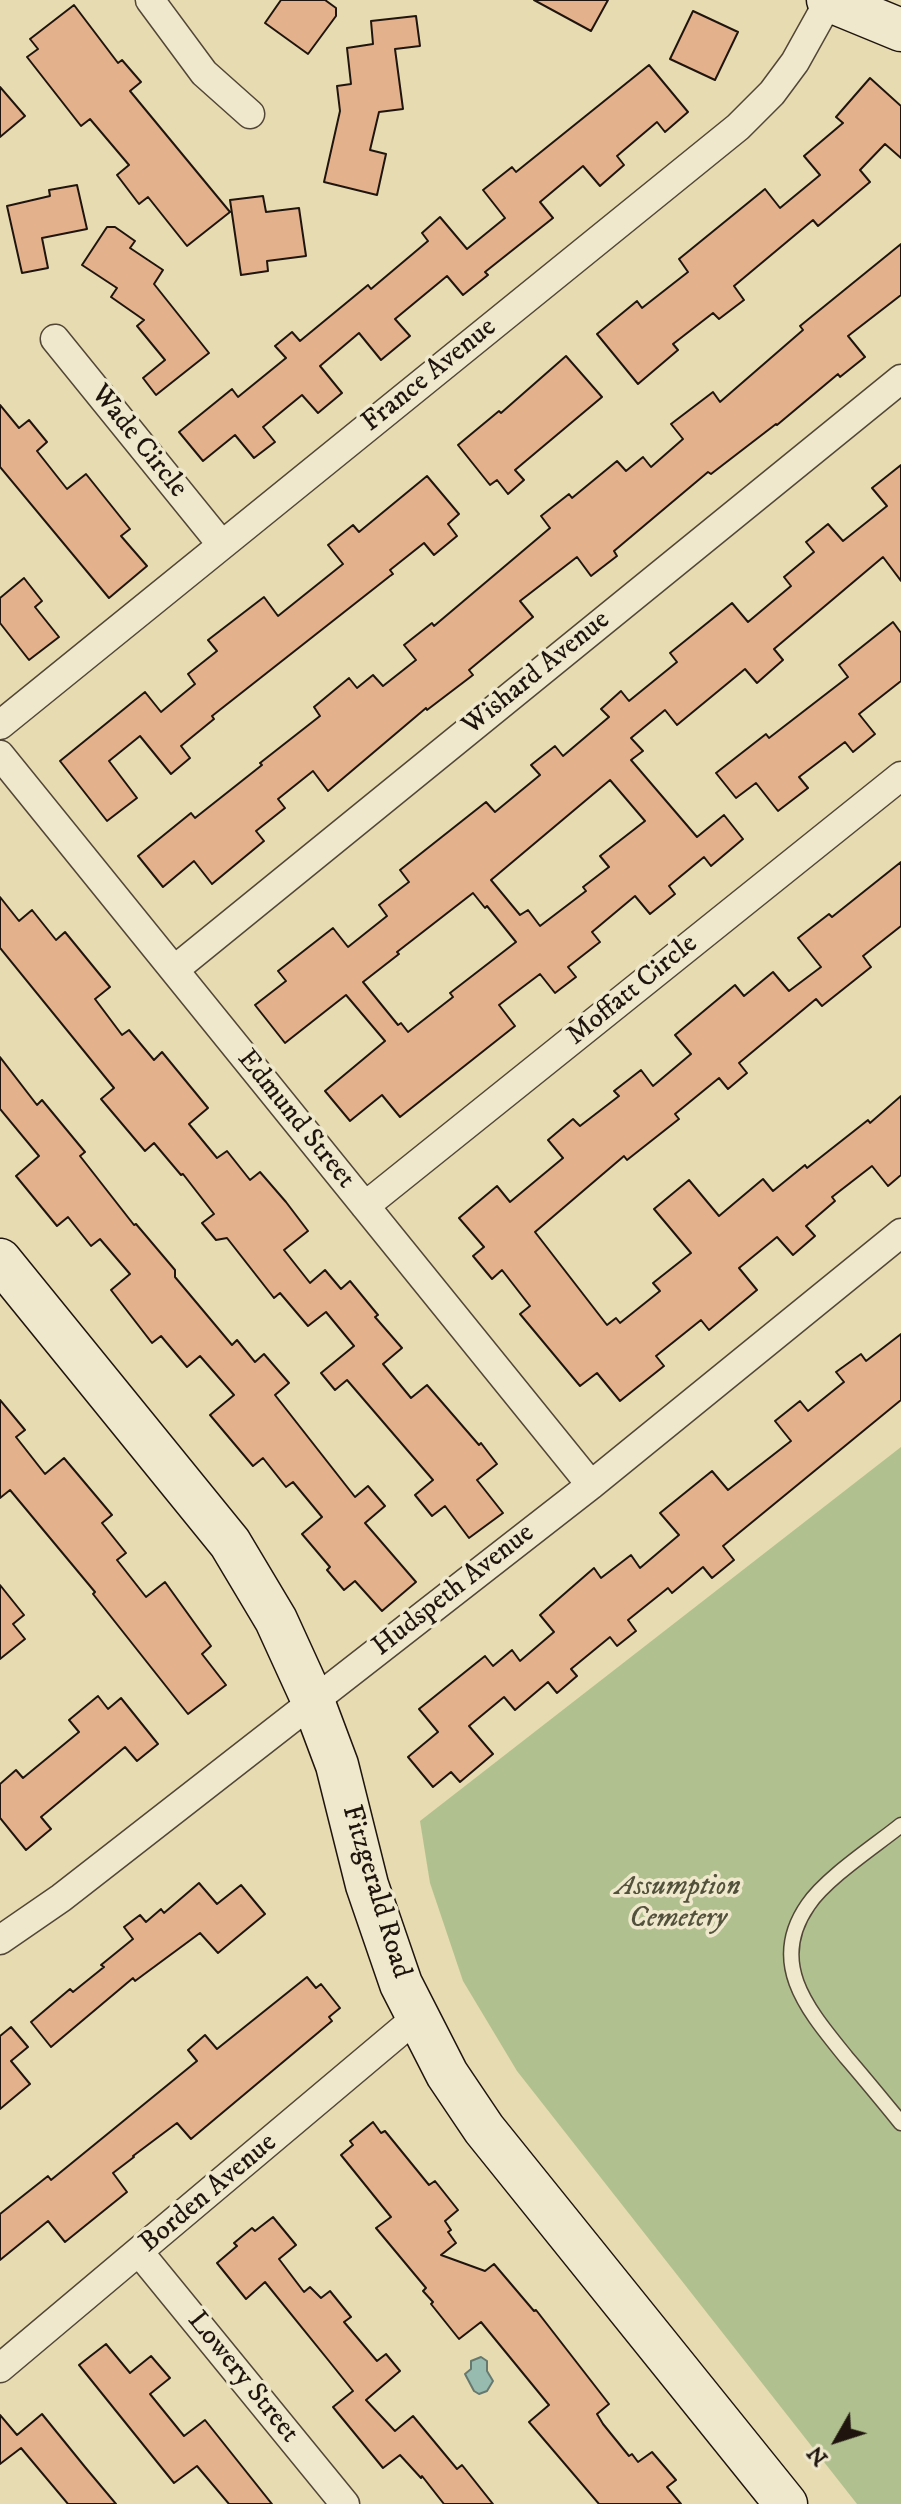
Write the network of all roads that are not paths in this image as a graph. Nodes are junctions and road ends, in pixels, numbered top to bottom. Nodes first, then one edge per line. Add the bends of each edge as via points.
1 (150, 0) edge
2 (828, 0) edge
3 (901, 30) edge
4 (250, 114) dead end
5 (55, 339) dead end
6 (901, 379) edge
7 (222, 545) junction
8 (0, 725) edge
9 (0, 755) edge
10 (901, 776) edge
11 (174, 970) junction
12 (365, 1206) junction
13 (901, 1233) edge
14 (0, 1260) edge
15 (591, 1485) junction
16 (313, 1701) junction
17 (901, 1825) edge
18 (0, 1940) edge
19 (416, 2018) junction
20 (901, 2123) edge
21 (139, 2252) junction
22 (0, 2368) edge
23 (345, 2504) edge
24 (786, 2504) edge

1 - 4 street via 204,73
2 - 3 main road
2 - 7 street, France Avenue via 795,62 738,127
5 - 7 street, Wade Circle
6 - 11 street, Wishard Avenue
7 - 8 street, France Avenue
9 - 11 street, Edmund Street
10 - 12 street, Moffatt Circle
11 - 12 street, Edmund Street
12 - 15 street, Edmund Street
13 - 15 street, Hudspeth Avenue
14 - 16 main road, Fitzgerald Road via 230,1543 276,1620
15 - 16 street, Hudspeth Avenue
16 - 18 street, Hudspeth Avenue
16 - 19 main road, Fitzgerald Road via 337,1765 367,1885
17 - 20 lane via 809,1904 795,1930 791,1960 797,1989 812,2015
19 - 21 street, Borden Avenue
19 - 24 main road, Fitzgerald Road via 484,2129
21 - 22 street, Borden Avenue
21 - 23 street, Lowery Street

